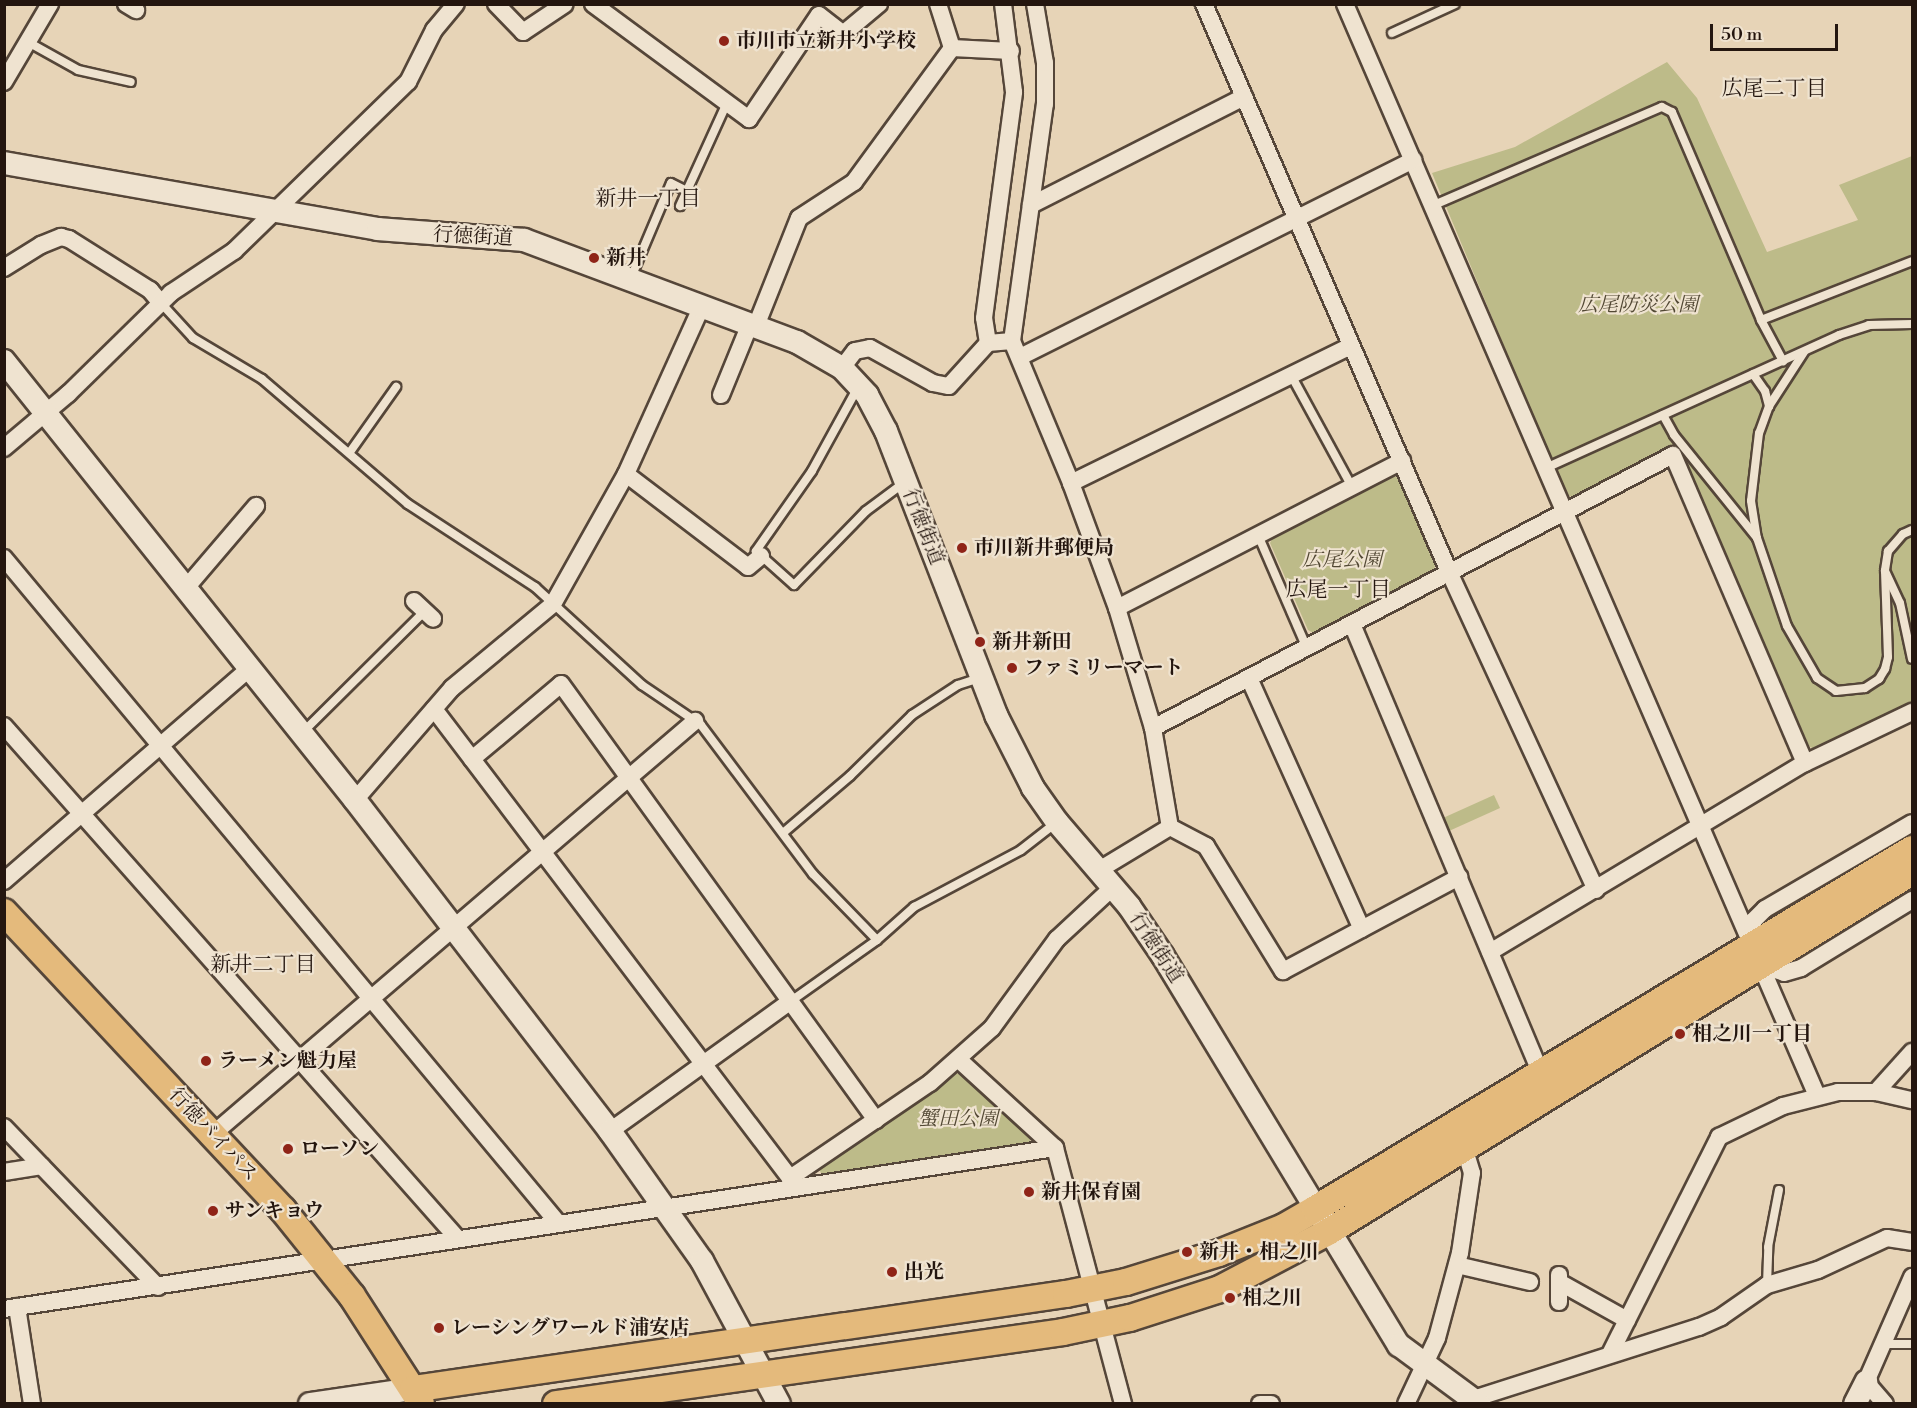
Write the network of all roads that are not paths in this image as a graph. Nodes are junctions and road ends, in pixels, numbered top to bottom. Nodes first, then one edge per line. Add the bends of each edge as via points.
1 (50, 4) edge
2 (456, 4) edge
3 (496, 4) edge
4 (566, 4) edge
5 (593, 4) edge
6 (879, 4) edge
7 (938, 4) edge
8 (1003, 4) edge
9 (1035, 4) edge
10 (1204, 4) edge
11 (1345, 4) edge
12 (1455, 4) edge
13 (1392, 33) dead end
14 (28, 42) junction
15 (952, 48) junction
16 (1011, 51) junction
17 (4, 81) edge
18 (131, 82) dead end
19 (1244, 96) junction
20 (726, 103) junction
21 (1413, 160) junction
22 (4, 163) edge
23 (687, 191) junction
24 (1030, 205) junction
25 (1434, 205) junction
26 (680, 206) dead end
27 (275, 210) junction
28 (1297, 217) junction
29 (1912, 261) edge
30 (4, 268) edge
31 (630, 280) junction
32 (160, 302) junction
33 (702, 306) junction
34 (1761, 320) junction
35 (1912, 324) edge
36 (753, 325) junction
37 (1012, 341) junction
38 (988, 343) junction
39 (1351, 346) junction
40 (1804, 352) junction
41 (1020, 357) junction
42 (4, 360) edge
43 (1783, 361) junction
44 (842, 368) junction
45 (1753, 374) junction
46 (1291, 375) junction
47 (860, 385) junction
48 (396, 387) dead end
49 (721, 395) dead end
50 (1769, 406) junction
51 (46, 413) junction
52 (1663, 415) junction
53 (4, 448) edge
54 (350, 452) junction
55 (1402, 461) junction
56 (1548, 467) junction
57 (626, 474) junction
58 (906, 482) junction
59 (1071, 483) junction
60 (1352, 487) junction
61 (256, 506) dead end
62 (1566, 513) junction
63 (1912, 530) edge
64 (1258, 535) junction
65 (1757, 538) junction
66 (761, 556) junction
67 (4, 558) edge
68 (1885, 571) junction
69 (1450, 574) junction
70 (186, 588) junction
71 (553, 604) junction
72 (1117, 608) junction
73 (424, 610) dead end
74 (1352, 624) junction
75 (1307, 648) junction
76 (1912, 659) edge
77 (250, 668) junction
78 (980, 677) junction
79 (1249, 678) junction
80 (434, 708) junction
81 (1912, 712) edge
82 (695, 721) junction
83 (4, 726) edge
84 (1153, 728) junction
85 (302, 733) junction
86 (160, 745) junction
87 (472, 759) junction
88 (1805, 763) junction
89 (630, 776) junction
90 (355, 800) junction
91 (82, 813) junction
92 (1057, 822) junction
93 (1912, 823) edge
94 (1701, 826) junction
95 (1170, 827) junction
96 (783, 833) junction
97 (1912, 849) edge
98 (541, 851) junction
99 (1912, 872) edge
100 (1459, 877) junction
101 (1106, 878) junction
102 (4, 881) edge
103 (1873, 883) junction
104 (1596, 890) junction
105 (1912, 900) edge
106 (4, 912) edge
107 (453, 925) junction
108 (1362, 929) junction
109 (877, 939) junction
110 (1490, 952) junction
111 (1756, 955) junction
112 (370, 999) junction
113 (791, 1001) junction
114 (1912, 1052) edge
115 (301, 1059) junction
116 (958, 1059) junction
117 (702, 1065) junction
118 (1541, 1073) junction
119 (1876, 1092) junction
120 (1817, 1096) junction
121 (1912, 1100) edge
122 (876, 1120) junction
123 (4, 1126) edge
124 (610, 1131) junction
125 (213, 1134) junction
126 (1464, 1146) junction
127 (1056, 1148) junction
128 (42, 1166) junction
129 (4, 1172) edge
130 (790, 1183) junction
131 (1779, 1190) dead end
132 (666, 1207) junction
133 (1315, 1209) junction
134 (558, 1223) junction
135 (1328, 1232) junction
136 (458, 1239) junction
137 (1912, 1242) edge
138 (324, 1259) junction
139 (1457, 1265) junction
140 (1912, 1276) edge
141 (1530, 1282) dead end
142 (1767, 1285) junction
143 (158, 1287) junction
144 (1094, 1289) junction
145 (1559, 1302) dead end
146 (11, 1308) edge
147 (1627, 1320) junction
148 (1102, 1324) junction
149 (748, 1341) junction
150 (1882, 1344) junction
151 (1912, 1344) edge
152 (1610, 1354) junction
153 (1425, 1364) junction
154 (766, 1375) junction
155 (1866, 1382) junction
156 (417, 1396) edge
157 (1476, 1401) edge
158 (32, 1404) edge
159 (310, 1404) edge
160 (556, 1404) edge
161 (779, 1404) edge
162 (1123, 1404) edge
163 (1260, 1404) edge
164 (1271, 1404) edge
165 (1406, 1404) edge
166 (1855, 1404) edge
167 (1885, 1404) edge

1 - 14 street
2 - 27 street via 434,30 408,82
3 - 4 street via 523,32
5 - 20 street
6 - 20 street via 843,34 819,15 749,119
7 - 15 street
8 - 16 street
9 - 24 street via 1045,63 1045,104
10 - 19 street
11 - 21 street
12 - 13 lane
14 - 17 street
14 - 18 lane via 78,70
15 - 16 street
15 - 36 street via 854,182 799,218
16 - 38 street via 1014,92 984,318
19 - 24 street
19 - 28 street
20 - 23 lane
21 - 25 street
21 - 28 street
22 - 27 street, 行徳街道
23 - 26 lane
23 - 31 lane via 671,183
24 - 37 street
25 - 34 lane via 1662,106 1672,112
25 - 56 street
27 - 31 street, 行徳街道 via 398,232 524,240
27 - 32 street via 234,251
28 - 39 street
28 - 41 street
29 - 34 lane
30 - 32 street via 61,237 150,290
31 - 33 street, 行徳街道
32 - 51 street
32 - 54 lane via 193,338 262,379
33 - 36 street, 行徳街道
33 - 57 street
34 - 43 lane
35 - 40 lane via 1869,325
36 - 44 street, 行徳街道 via 797,342
36 - 49 street
37 - 38 street
37 - 41 street
38 - 44 street via 949,386 933,383 870,348 855,351
39 - 46 street
39 - 55 street
40 - 43 lane
40 - 50 lane
41 - 59 street
42 - 51 street
43 - 45 lane
44 - 47 street, 行徳街道
45 - 50 lane via 1765,391
45 - 52 lane
46 - 59 street
46 - 60 lane
47 - 58 street, 行徳街道 via 883,424
47 - 66 lane via 812,471 756,551
48 - 54 lane
50 - 65 lane via 1753,466 1751,501
51 - 53 street
51 - 70 street
52 - 56 lane
52 - 65 lane via 1677,440
54 - 71 lane via 408,504 535,587
55 - 60 street
55 - 69 street
56 - 62 street
57 - 66 street via 748,567
57 - 71 street
58 - 66 lane via 866,511 794,585
58 - 78 street, 行徳街道
59 - 72 street
60 - 64 street
61 - 70 street
62 - 69 street
62 - 88 street via 1673,455
62 - 94 street
63 - 68 lane via 1888,551
64 - 72 street
64 - 75 lane
65 - 68 lane via 1787,626 1817,678 1836,691 1865,688 1879,679 1885,669
67 - 86 street
68 - 76 lane via 1900,603
69 - 74 street
69 - 104 street
70 - 77 street
71 - 80 street
71 - 82 lane via 642,685
72 - 84 street
73 - 85 lane
74 - 75 street
74 - 100 street
75 - 79 street
77 - 85 street
77 - 86 street
78 - 92 street, 行徳街道 via 1007,741
78 - 96 lane via 958,685 912,715 850,776
79 - 84 street
79 - 108 street
80 - 87 street
80 - 90 street
81 - 88 street
82 - 89 street
82 - 96 lane
83 - 91 street
84 - 95 street
85 - 90 street
86 - 91 street
86 - 112 street
87 - 89 street via 561,684
87 - 98 street
88 - 94 street
89 - 98 street
89 - 113 street
90 - 107 street
91 - 102 street
91 - 115 street
92 - 101 street, 行徳街道
92 - 109 lane via 1021,850 914,907
93 - 111 street via 1765,909 1753,921
94 - 104 street
94 - 111 street
95 - 101 street
95 - 108 street via 1206,846 1283,971
96 - 109 lane via 817,878
97 - 103 main road
98 - 107 street
98 - 117 street
99 - 103 main road
100 - 108 street
100 - 110 street
101 - 116 street via 992,1028
101 - 133 street, 行徳街道 via 1163,956
103 - 111 main road
104 - 110 street
105 - 111 street via 1800,968 1784,973
106 - 125 main road, 行徳バイパス
107 - 112 street
107 - 124 street
109 - 113 lane
110 - 118 street
111 - 118 main road
111 - 120 street
111 - 126 main road
112 - 115 street
112 - 134 street
113 - 117 street
113 - 122 street
114 - 119 street
115 - 125 street
115 - 136 street
116 - 122 street
116 - 127 street
117 - 124 street
117 - 130 street
118 - 133 main road
119 - 120 street
119 - 121 street
120 - 147 street via 1769,1112 1719,1137
122 - 130 street
123 - 128 street
124 - 132 street
125 - 138 main road, 行徳バイパス
126 - 135 main road
126 - 139 street via 1472,1173
127 - 130 street
127 - 144 street
128 - 129 street
128 - 143 street
130 - 132 street
131 - 142 lane via 1768,1247
132 - 134 street
132 - 149 street
133 - 135 street, 行徳街道
133 - 144 main road via 1284,1227 1219,1253
134 - 136 street
135 - 148 main road via 1220,1289
135 - 153 street, 行徳街道 via 1399,1345
136 - 138 street
137 - 142 street via 1887,1238 1818,1270
138 - 143 street
138 - 156 main road, 行徳バイパス
139 - 141 street
139 - 153 street via 1437,1338
140 - 150 street
142 - 152 street via 1699,1327
143 - 146 street
144 - 148 street
144 - 149 main road
145 - 147 street via 1559,1279
146 - 158 street
147 - 152 street
148 - 154 main road
148 - 162 street
149 - 154 street
149 - 156 main road
150 - 151 lane
150 - 155 street
152 - 157 street
153 - 157 street, 行徳街道
153 - 165 street
154 - 160 main road
154 - 161 street
155 - 166 street
155 - 167 street
156 - 159 street
163 - 164 street

